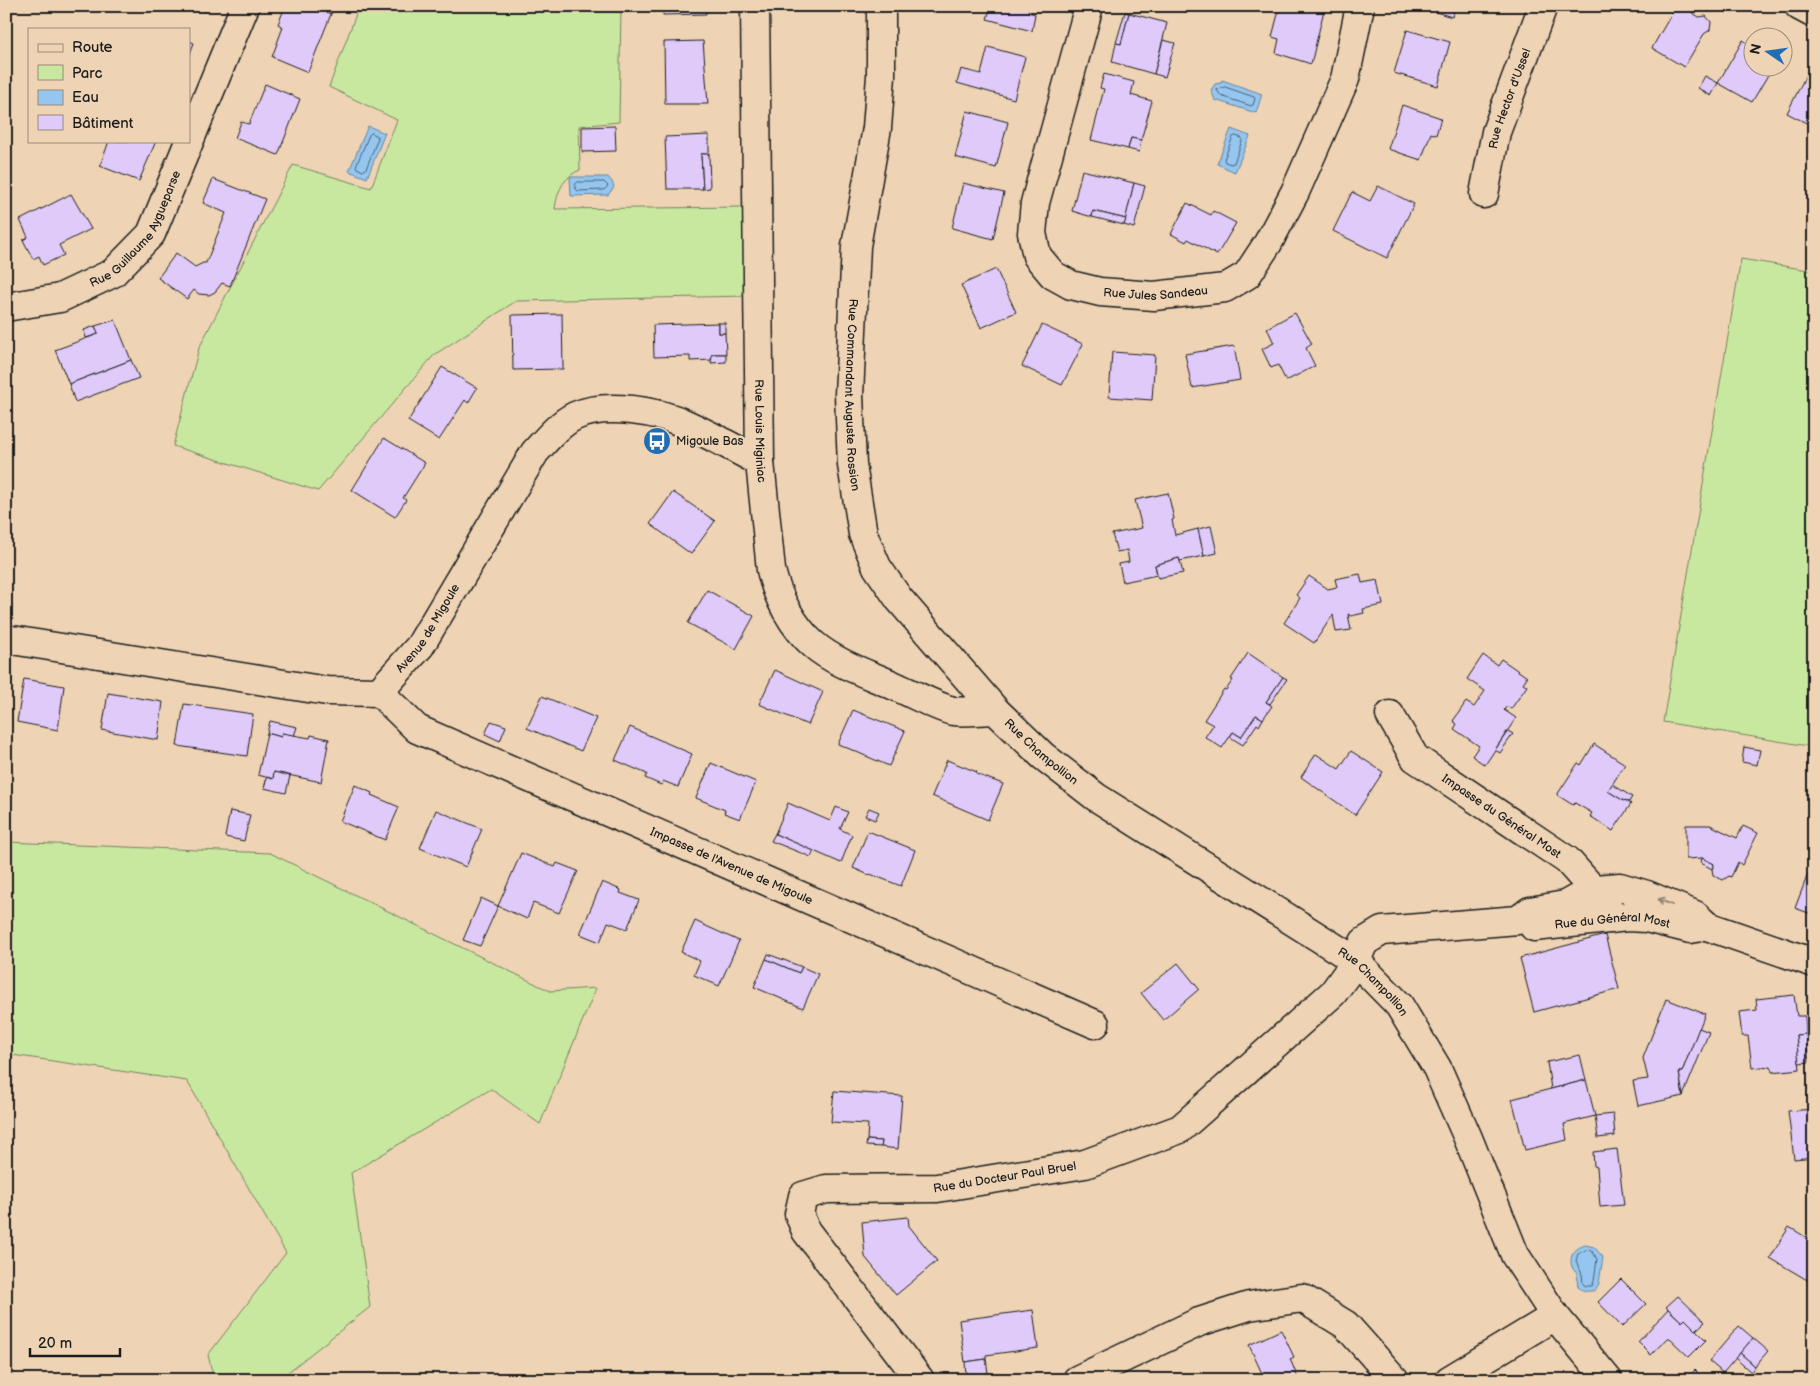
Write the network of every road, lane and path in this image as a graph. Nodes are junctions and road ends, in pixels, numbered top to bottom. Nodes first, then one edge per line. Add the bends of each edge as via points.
1 (245, 6) edge
2 (755, 6) edge
3 (881, 6) edge
4 (1089, 6) edge
5 (1360, 6) edge
6 (1543, 6) edge
7 (1798, 6) edge
8 (1814, 14) edge
9 (190, 139) edge
10 (189, 142) edge
11 (1484, 194) dead end
12 (6, 307) edge
13 (760, 462) junction
14 (6, 639) edge
15 (379, 692) junction
16 (995, 710) junction
17 (1390, 715) dead end
18 (1594, 889) junction
19 (1611, 919) junction
20 (1518, 920) junction
21 (1707, 926) junction
22 (1356, 961) junction
23 (1814, 963) edge
24 (1095, 1024) dead end
25 (1555, 1316) junction
26 (920, 1380) edge
27 (1077, 1380) edge
28 (1395, 1380) edge
29 (1449, 1380) edge
30 (1608, 1380) edge

1 - 9 street, Rue Guillaume Aygueparse
2 - 13 street, Rue Louis Miginiac
3 - 16 street, Rue Commandant Auguste Rossion via 877,128 856,246 851,331 849,395 858,504 863,534 877,567 899,600
4 - 5 street, Rue Jules Sandeau via 1035,203 1032,233 1037,256 1053,275 1071,285 1100,292 1154,296 1225,288 1247,275 1295,192 1345,79
6 - 11 street, Rue Hector d'Ussel via 1496,132
7 - 8 street
10 - 12 street, Rue Guillaume Aygueparse via 151,234 112,274 60,298
13 - 15 street, Avenue de Migoule via 686,424 656,415 614,408 576,416 561,426 536,452 420,646
13 - 16 street, Rue Louis Miginiac via 774,584 778,596 802,632 815,645 845,663 953,710
14 - 15 street via 327,691
15 - 24 street, Impasse de l'Avenue de Migoule via 417,729
16 - 22 street, Rue Champollion via 1043,756 1096,797
17 - 18 street, Impasse du Général Most via 1415,758 1567,860
18 - 19 street, Impasse du Général Most via 1607,905
18 - 20 street, Rue du Général Most via 1564,905 1530,911
21 -> 18 street, Rue du Général Most via 1694,915 1648,895 1620,887
19 - 20 street, Rue du Général Most via 1530,927
19 - 21 street, Rue du Général Most via 1646,918 1690,929
20 - 22 street, Rue du Général Most via 1382,931 1364,942
21 - 23 street, Rue du Général Most
22 - 25 street, Rue Champollion via 1400,1005 1437,1068 1515,1255
22 - 26 street, Rue du Docteur Paul Bruel via 1333,993 1180,1129 1085,1164 938,1188 826,1189 803,1196 799,1214 806,1231
25 - 29 street
25 - 30 street, Rue Champollion
27 - 28 street via 1199,1322 1249,1306 1302,1298 1346,1325

